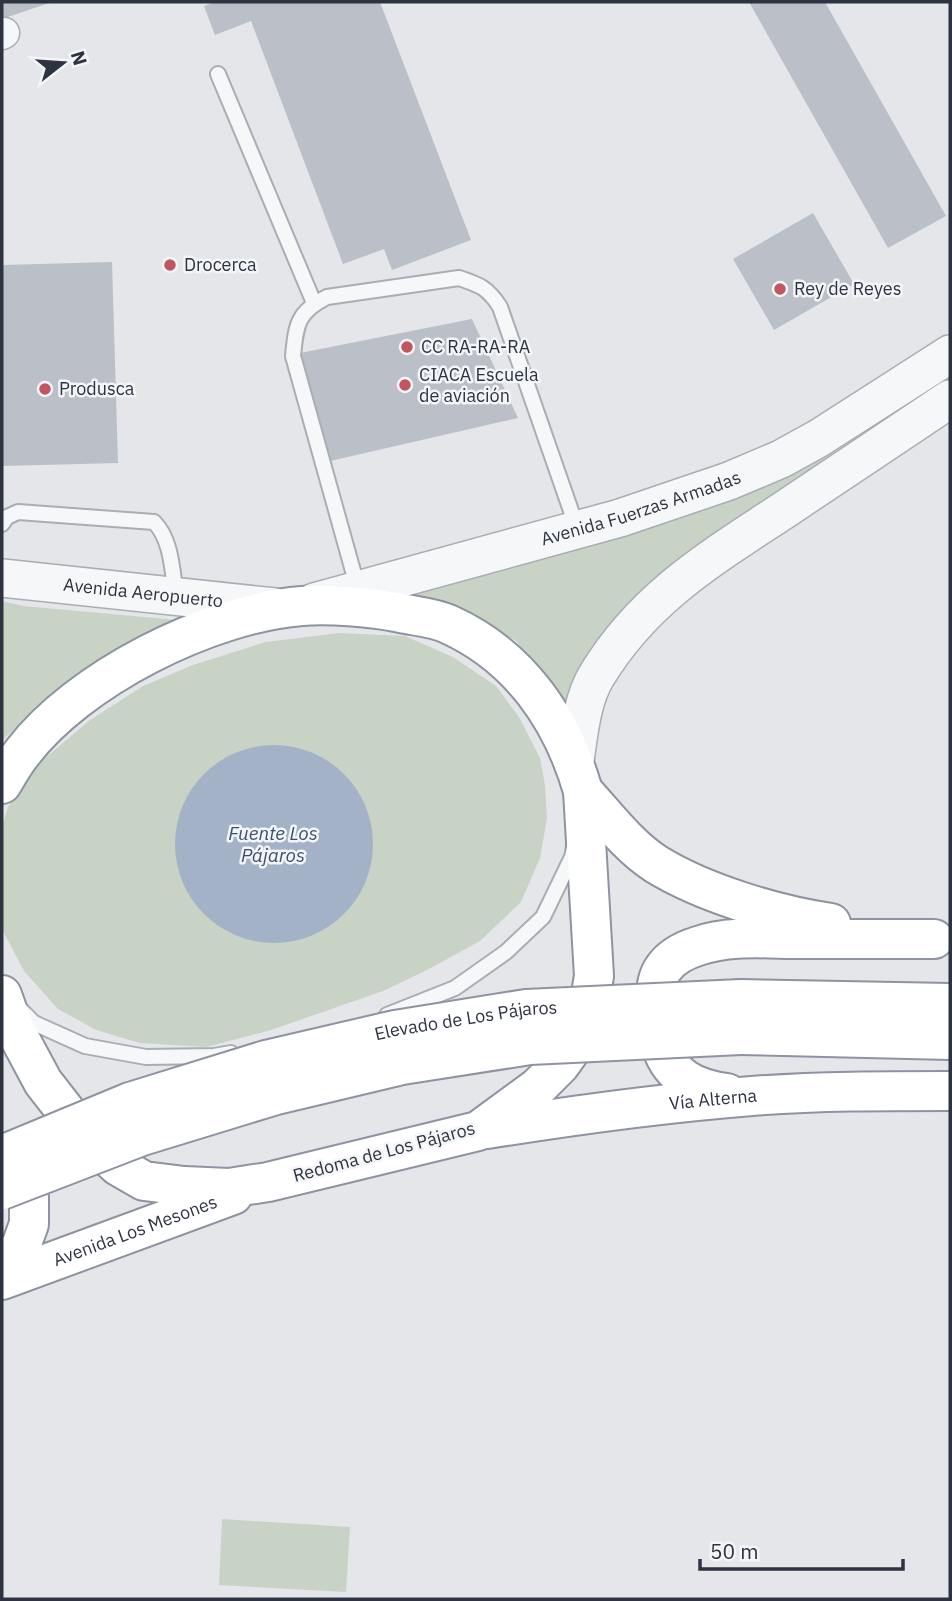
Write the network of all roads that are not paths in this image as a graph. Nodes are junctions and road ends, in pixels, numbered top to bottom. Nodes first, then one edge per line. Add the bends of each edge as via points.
1 (218, 74) dead end
2 (314, 303) junction
3 (950, 354) edge
4 (950, 399) edge
5 (2, 524) edge
6 (578, 529) junction
7 (2, 578) edge
8 (358, 589) junction
9 (177, 597) junction
10 (294, 607) junction
11 (579, 776) junction
12 (2, 784) edge
13 (942, 940) edge
14 (2, 989) edge
15 (2, 995) edge
16 (950, 1003) edge
17 (741, 1017) junction
18 (368, 1020) dead end
19 (330, 1030) dead end
20 (950, 1040) edge
21 (950, 1091) edge
22 (754, 1096) junction
23 (478, 1130) junction
24 (2, 1153) edge
25 (268, 1182) junction
26 (2, 1190) edge
27 (2, 1269) edge
28 (2, 1280) edge

1 - 2 lane
2 - 6 lane via 327,297 459,278 490,292 500,307
2 - 8 lane via 296,327 293,356
3 - 6 street, Avenida Fuerzas Armadas via 781,459 729,481
4 - 11 street via 698,567 653,604 596,677 580,723
5 - 9 lane via 18,512 154,522 167,545
6 - 8 street, Avenida Fuerzas Armadas
7 - 9 street, Avenida Aeropuerto
8 - 10 street, Avenida Fuerzas Armadas
9 - 10 street, Avenida Aeropuerto
10 - 11 highway, Redoma de Los Pájaros via 373,608 446,622 478,639 537,693 557,723
10 - 12 highway, Redoma de Los Pájaros via 201,630 101,682 59,714 22,752
11 - 13 highway via 626,839 655,863 729,898 824,922
11 - 18 lane via 572,857 542,916 506,952 455,988
11 - 23 highway, Redoma de Los Pájaros via 594,976 585,1030 538,1087
13 - 22 highway via 746,939 700,945 677,954 662,970 657,985 655,1019 664,1055 685,1081 706,1090
14 - 19 lane via 34,1023 85,1046 146,1057 214,1056
15 - 25 highway, Redoma de Los Pájaros via 43,1082 85,1136 118,1166 144,1181 184,1186 229,1188
16 - 17 highway, Elevado de Los Pájaros
17 - 20 highway, Elevado de Los Pájaros
17 - 24 highway, Elevado de Los Pájaros, bridge via 526,1009 395,1030 266,1060 130,1101
17 - 26 highway, Elevado de Los Pájaros, bridge via 402,1065 276,1095 142,1136
21 - 22 highway, Vía Alterna
22 - 23 highway, Vía Alterna
23 - 25 highway, Redoma de Los Pájaros
24 - 27 highway via 21,1174 29,1198 29,1224 21,1246
25 - 28 highway, Avenida Los Mesones

